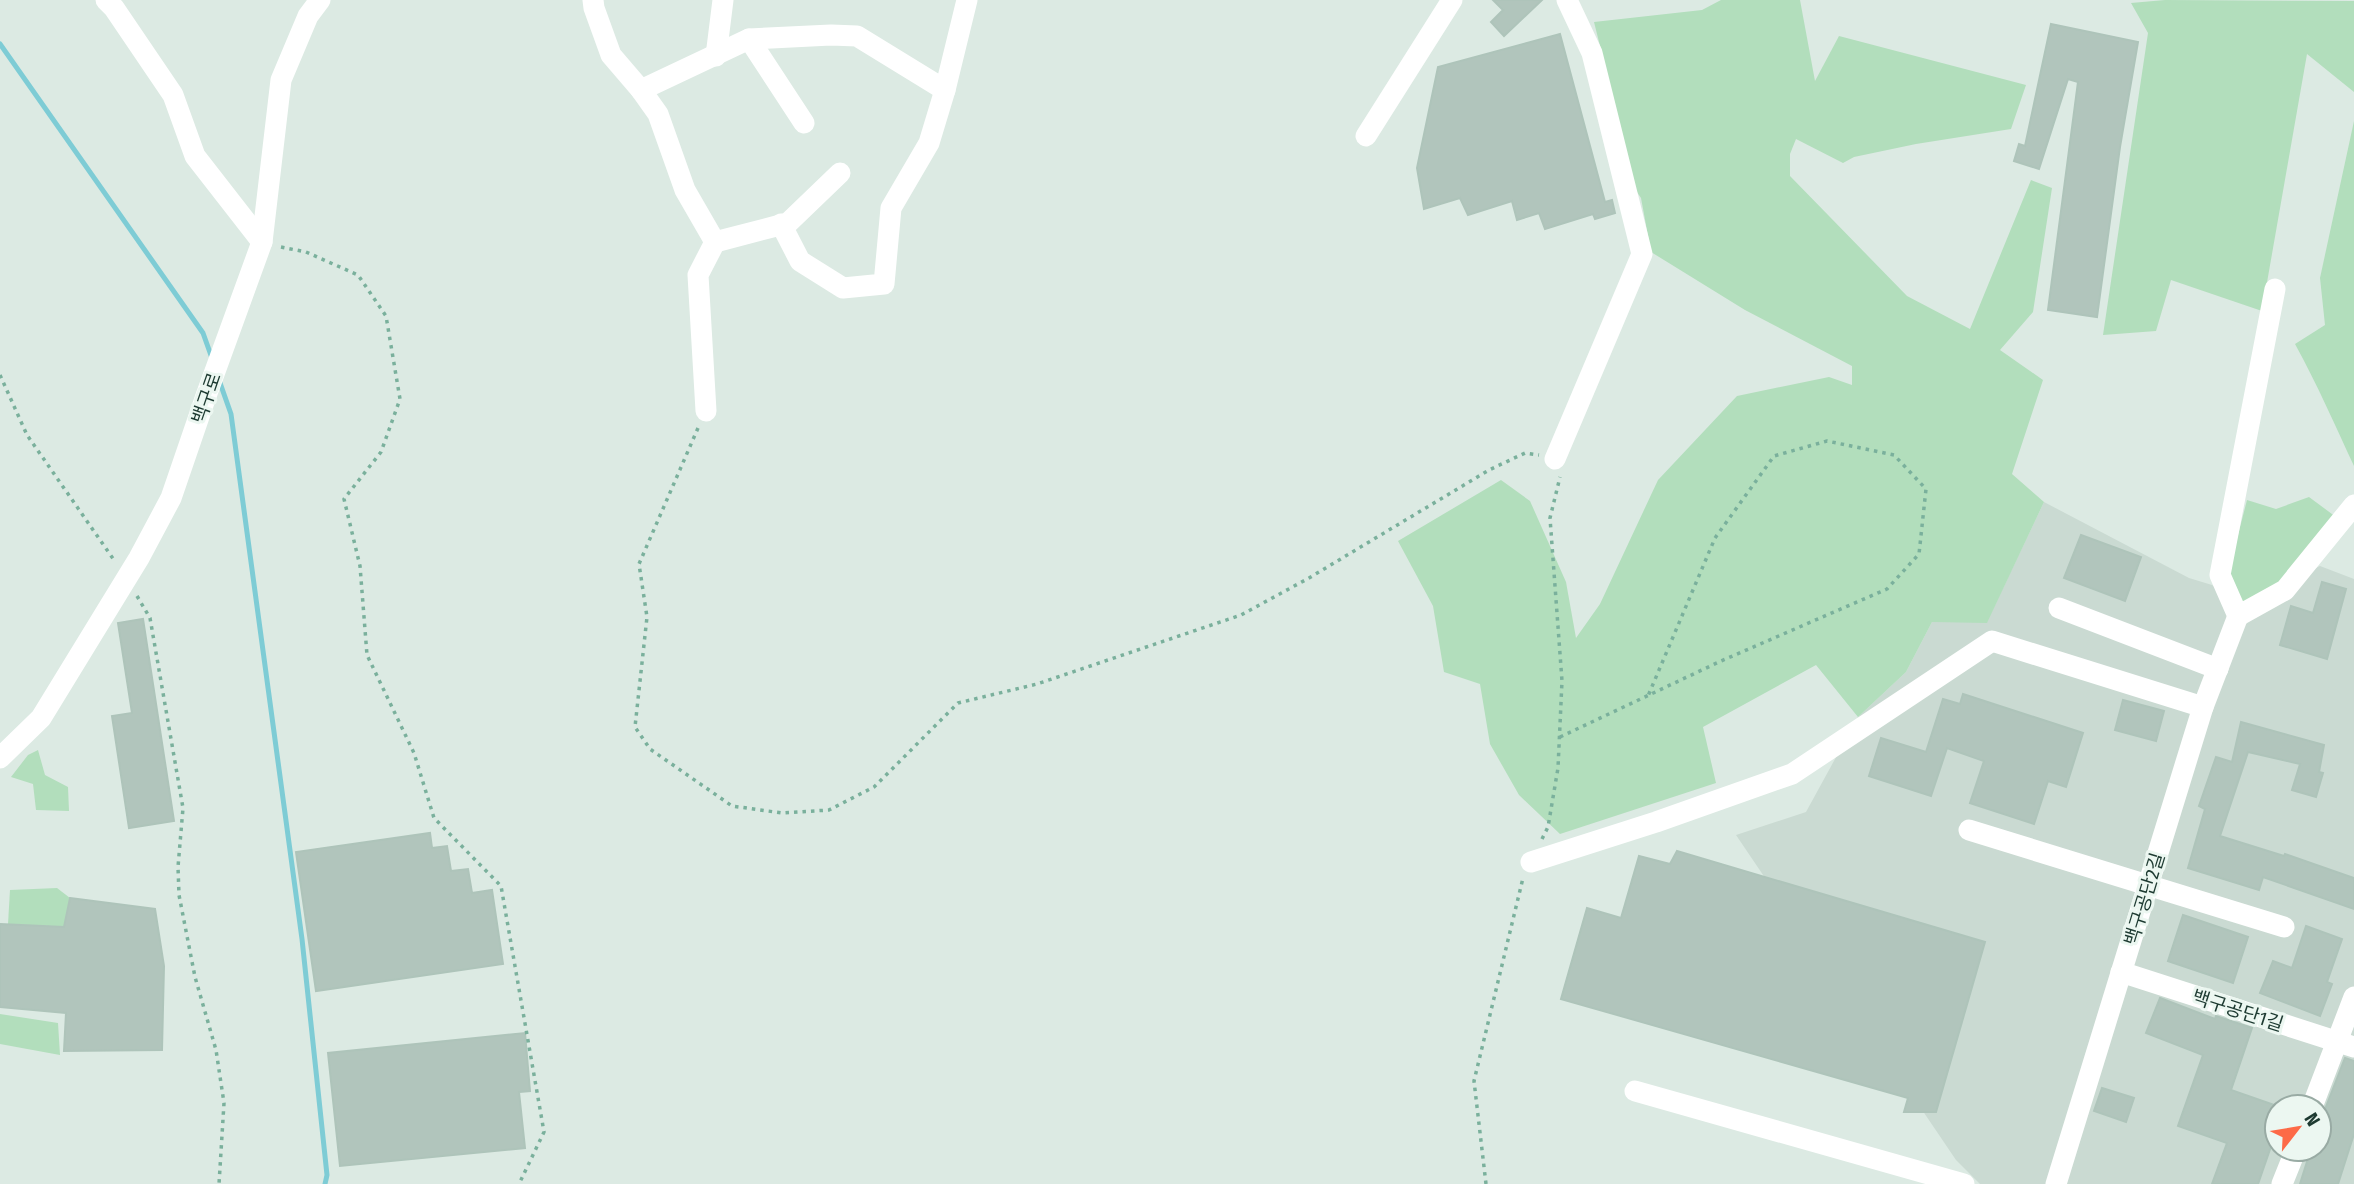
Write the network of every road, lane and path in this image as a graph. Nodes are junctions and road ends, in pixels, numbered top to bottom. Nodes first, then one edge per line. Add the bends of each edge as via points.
1 (106, 0) edge
2 (320, 0) edge
3 (593, 0) edge
4 (723, 0) edge
5 (967, 0) edge
6 (1452, 0) edge
7 (1567, 0) edge
8 (750, 39) junction
9 (716, 56) junction
10 (642, 90) junction
11 (945, 90) junction
12 (804, 122) dead end
13 (1366, 136) dead end
14 (840, 173) dead end
15 (781, 225) junction
16 (715, 242) junction
17 (262, 243) junction
18 (2275, 289) dead end
19 (0, 375) edge
20 (706, 411) joint
21 (1555, 459) junction
22 (2354, 505) edge
23 (126, 578) junction
24 (2059, 608) dead end
25 (2238, 616) junction
26 (2218, 669) junction
27 (1647, 696) junction
28 (2203, 707) junction
29 (1560, 737) junction
30 (0, 758) edge
31 (1969, 830) dead end
32 (1531, 862) junction
33 (2149, 884) junction
34 (2284, 927) dead end
35 (2121, 972) junction
36 (2354, 997) edge
37 (2346, 1044) edge
38 (1635, 1091) dead end
39 (2320, 1093) edge
40 (2290, 1163) edge
41 (219, 1184) edge
42 (519, 1184) edge
43 (1486, 1184) edge
44 (1964, 1184) edge
45 (2056, 1184) edge
46 (2282, 1184) edge

1 - 17 street via 173,95 195,156
2 - 17 street, 백구로 via 308,16 281,79
3 - 10 street via 611,55
4 - 9 street
5 - 11 street
6 - 13 street
7 - 21 street via 1592,53 1642,254
8 - 9 street
8 - 11 street via 857,36
8 - 12 street
9 - 10 street
10 - 16 street via 658,114 685,190
11 - 15 street via 929,143 891,208 884,284 843,288 800,261
14 - 15 street
15 - 16 street
16 - 20 street via 698,275
17 - 23 street, 백구로 via 171,498
17 - 42 path via 306,252 358,275 386,316 400,399 381,452 344,499 360,566 367,655 414,752 434,818 501,886 544,1132
18 - 25 street via 2220,575
19 - 23 path via 27,435
20 - 21 path via 639,564 647,617 635,727 650,749 732,806 782,813 829,810 874,787 958,703 1037,684 1241,615 1489,470 1525,453
21 - 29 path via 1560,476 1550,518 1562,681
22 - 25 street via 2285,590
23 - 30 street, 백구로 via 41,718
23 - 41 path via 150,618 183,808 179,895 216,1050 223,1103
24 - 26 street
25 - 26 street, 백구공단2길
26 - 28 street, 백구공단2길
27 - 27 path via 1886,589 1919,554 1926,489 1894,455 1827,441 1774,456 1716,538
27 - 29 path
28 - 32 street via 1992,641 1792,774
28 - 33 street, 백구공단2길
29 - 32 path via 1548,827
31 - 33 street
32 - 43 path via 1522,880 1474,1081
33 - 34 street
33 - 35 street, 백구공단2길
35 - 37 street, 백구공단1길
35 - 45 street, 백구공단2길
36 - 37 street
37 - 39 street
38 - 44 street
40 - 46 street

